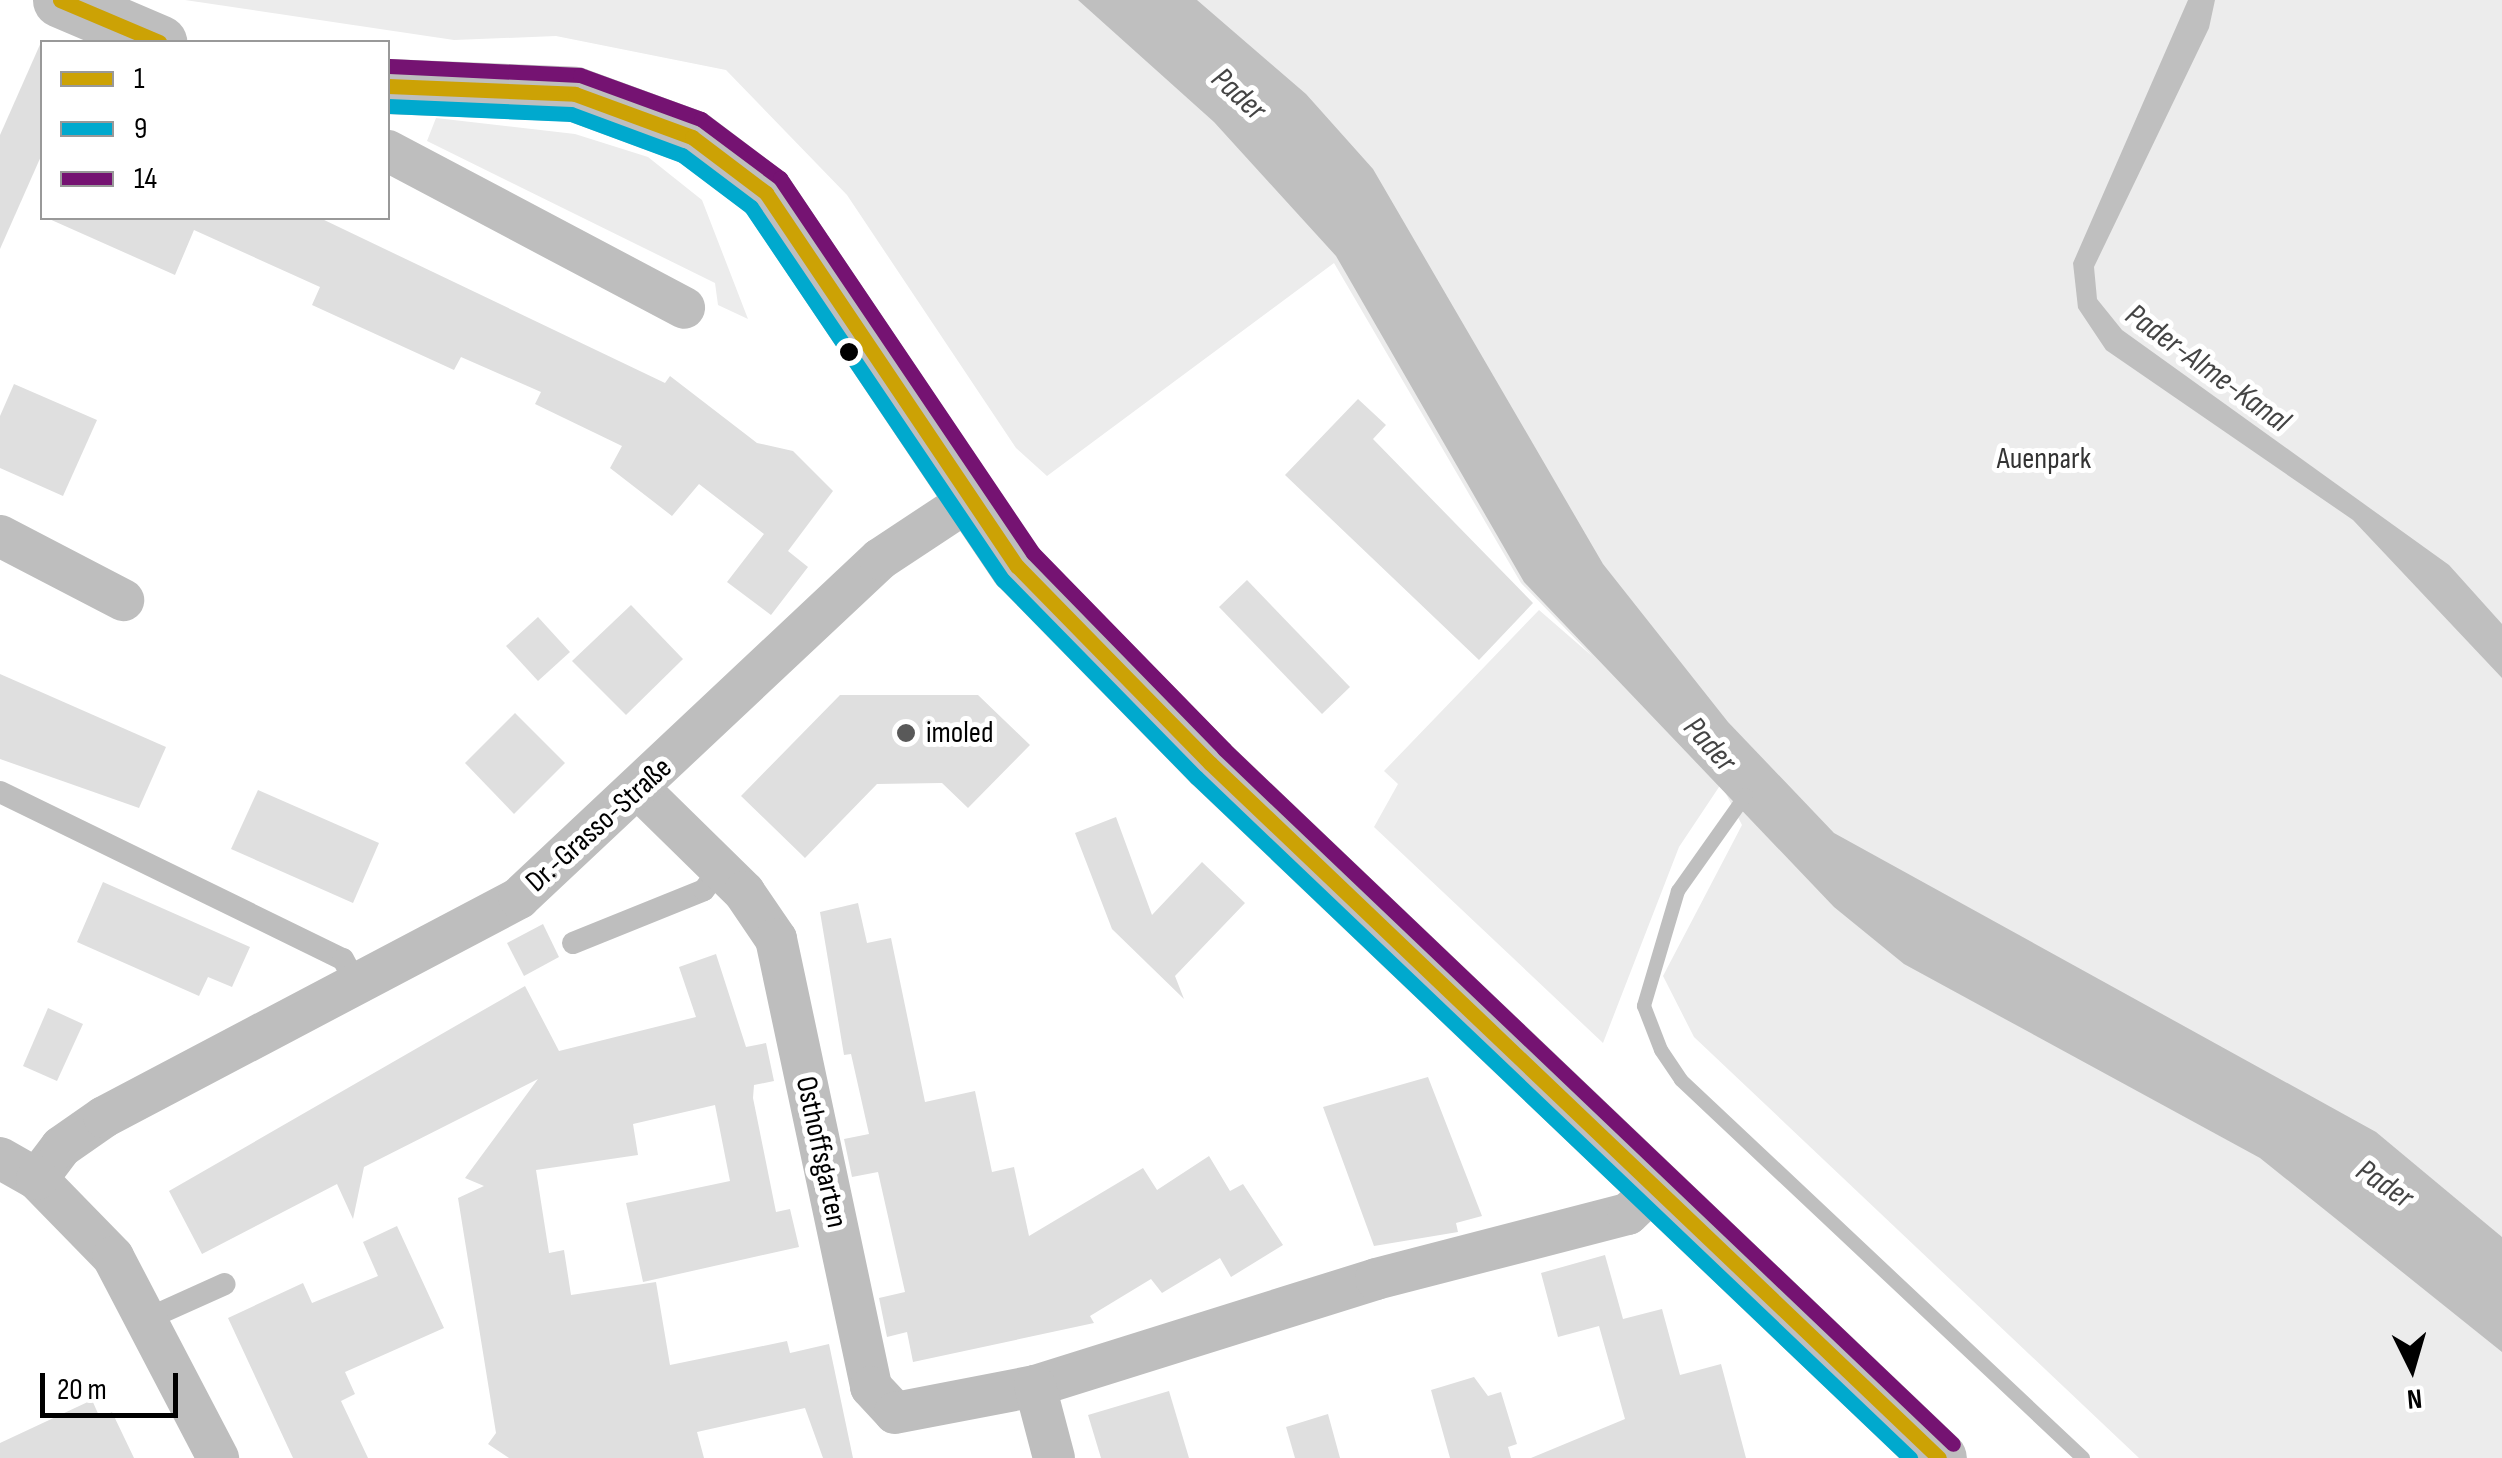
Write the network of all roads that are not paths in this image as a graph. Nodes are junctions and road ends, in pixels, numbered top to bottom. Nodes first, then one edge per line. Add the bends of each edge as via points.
1 (60, 0) edge
2 (153, 40) edge
3 (390, 86) edge
4 (390, 153) edge
5 (684, 308) dead end
6 (966, 502) junction
7 (0, 536) edge
8 (122, 600) dead end
9 (640, 790) junction
10 (0, 792) edge
11 (720, 868) junction
12 (573, 943) dead end
13 (354, 980) junction
14 (0, 1158) edge
15 (37, 1179) junction
16 (1652, 1191) junction
17 (224, 1284) dead end
18 (147, 1319) junction
19 (1035, 1386) junction
20 (218, 1458) edge
21 (1054, 1458) edge
22 (1939, 1458) edge

1 - 2 street
3 - 6 street via 538,88 650,120 732,164 799,232
4 - 5 street via 403,167
6 - 9 street, Dr.-Grasso-Straße via 895,547
6 - 16 street via 1141,695
7 - 8 street
9 - 11 street, Osthoffsgarten
9 - 13 street, Dr.-Grasso-Straße via 519,898
10 - 13 lane via 343,960
11 - 12 lane via 704,890
11 - 19 street, Osthoffsgarten via 776,939 871,1388 894,1414 928,1414
13 - 15 street, Dr.-Grasso-Straße via 104,1117 61,1147
14 - 15 street
15 - 18 street via 112,1258
16 - 19 street, Osthoffsgarten via 1628,1214 1376,1279
16 - 22 street
17 - 18 lane
18 - 20 street
19 - 21 street

